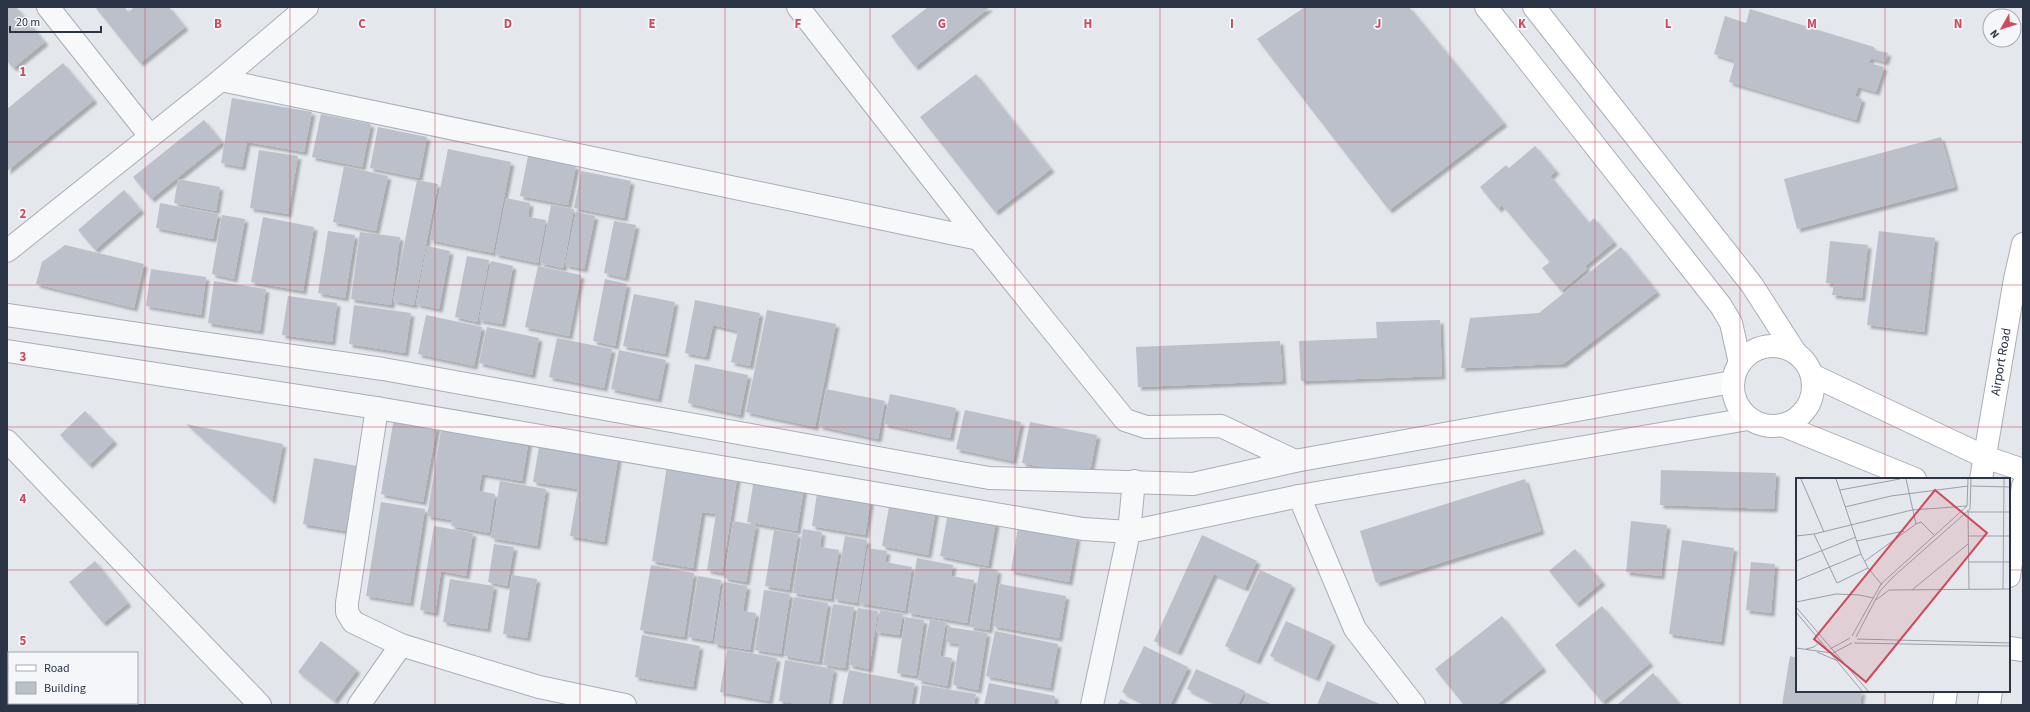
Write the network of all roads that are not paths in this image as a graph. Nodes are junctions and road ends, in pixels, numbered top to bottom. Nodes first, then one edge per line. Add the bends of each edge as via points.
1 (48, 7) edge
2 (307, 7) edge
3 (798, 7) edge
4 (1486, 7) edge
5 (1534, 7) edge
6 (221, 80) junction
7 (150, 136) junction
8 (979, 239) junction
9 (2023, 244) edge
10 (7, 251) edge
11 (7, 315) edge
12 (7, 351) edge
13 (1795, 352) junction
14 (1736, 372) junction
15 (1812, 375) junction
16 (377, 408) junction
17 (1748, 419) junction
18 (1782, 425) junction
19 (7, 441) edge
20 (1985, 457) junction
21 (1295, 461) junction
22 (2023, 470) edge
23 (1913, 478) edge
24 (1981, 478) edge
25 (1134, 481) junction
26 (2023, 486) edge
27 (1299, 496) junction
28 (2017, 519) edge
29 (1129, 532) junction
30 (2010, 569) edge
31 (401, 645) junction
32 (2010, 648) edge
33 (2023, 650) edge
34 (539, 687) junction
35 (1946, 692) edge
36 (1991, 692) edge
37 (260, 705) edge
38 (359, 705) edge
39 (561, 705) edge
40 (625, 705) edge
41 (1092, 705) edge
42 (1414, 705) edge
43 (1944, 705) edge
44 (1989, 705) edge

1 - 7 street
2 - 6 street
3 - 8 street
4 - 14 main road via 1722,306 1730,323
5 - 13 main road via 1752,285
6 - 7 street
6 - 8 street
7 - 10 street
8 - 21 street via 1125,420 1146,427 1221,426
9 - 20 main road, Airport Road
11 - 25 street via 382,368 989,478
12 - 16 street
13 - 14 main road via 1772,346 1757,348 1745,356
13 - 15 main road via 1805,362
14 - 17 main road via 1733,396 1739,409
14 - 21 street
15 - 18 main road via 1810,404 1802,416 1790,424
15 - 20 main road
16 - 29 street via 1083,530
16 - 31 street via 347,612 353,622
17 - 18 main road via 1761,426
17 - 27 street
18 - 23 main road
19 - 37 street
20 - 22 main road
20 - 24 main road, Airport Road
21 - 25 street via 1193,484
25 - 29 street
26 - 28 main road
27 - 29 street
27 - 42 street via 1355,629
28 - 30 main road
29 - 41 street
31 - 34 street
31 - 38 street
32 - 33 main road
34 - 39 street
34 - 40 street
35 - 43 main road
36 - 44 main road

